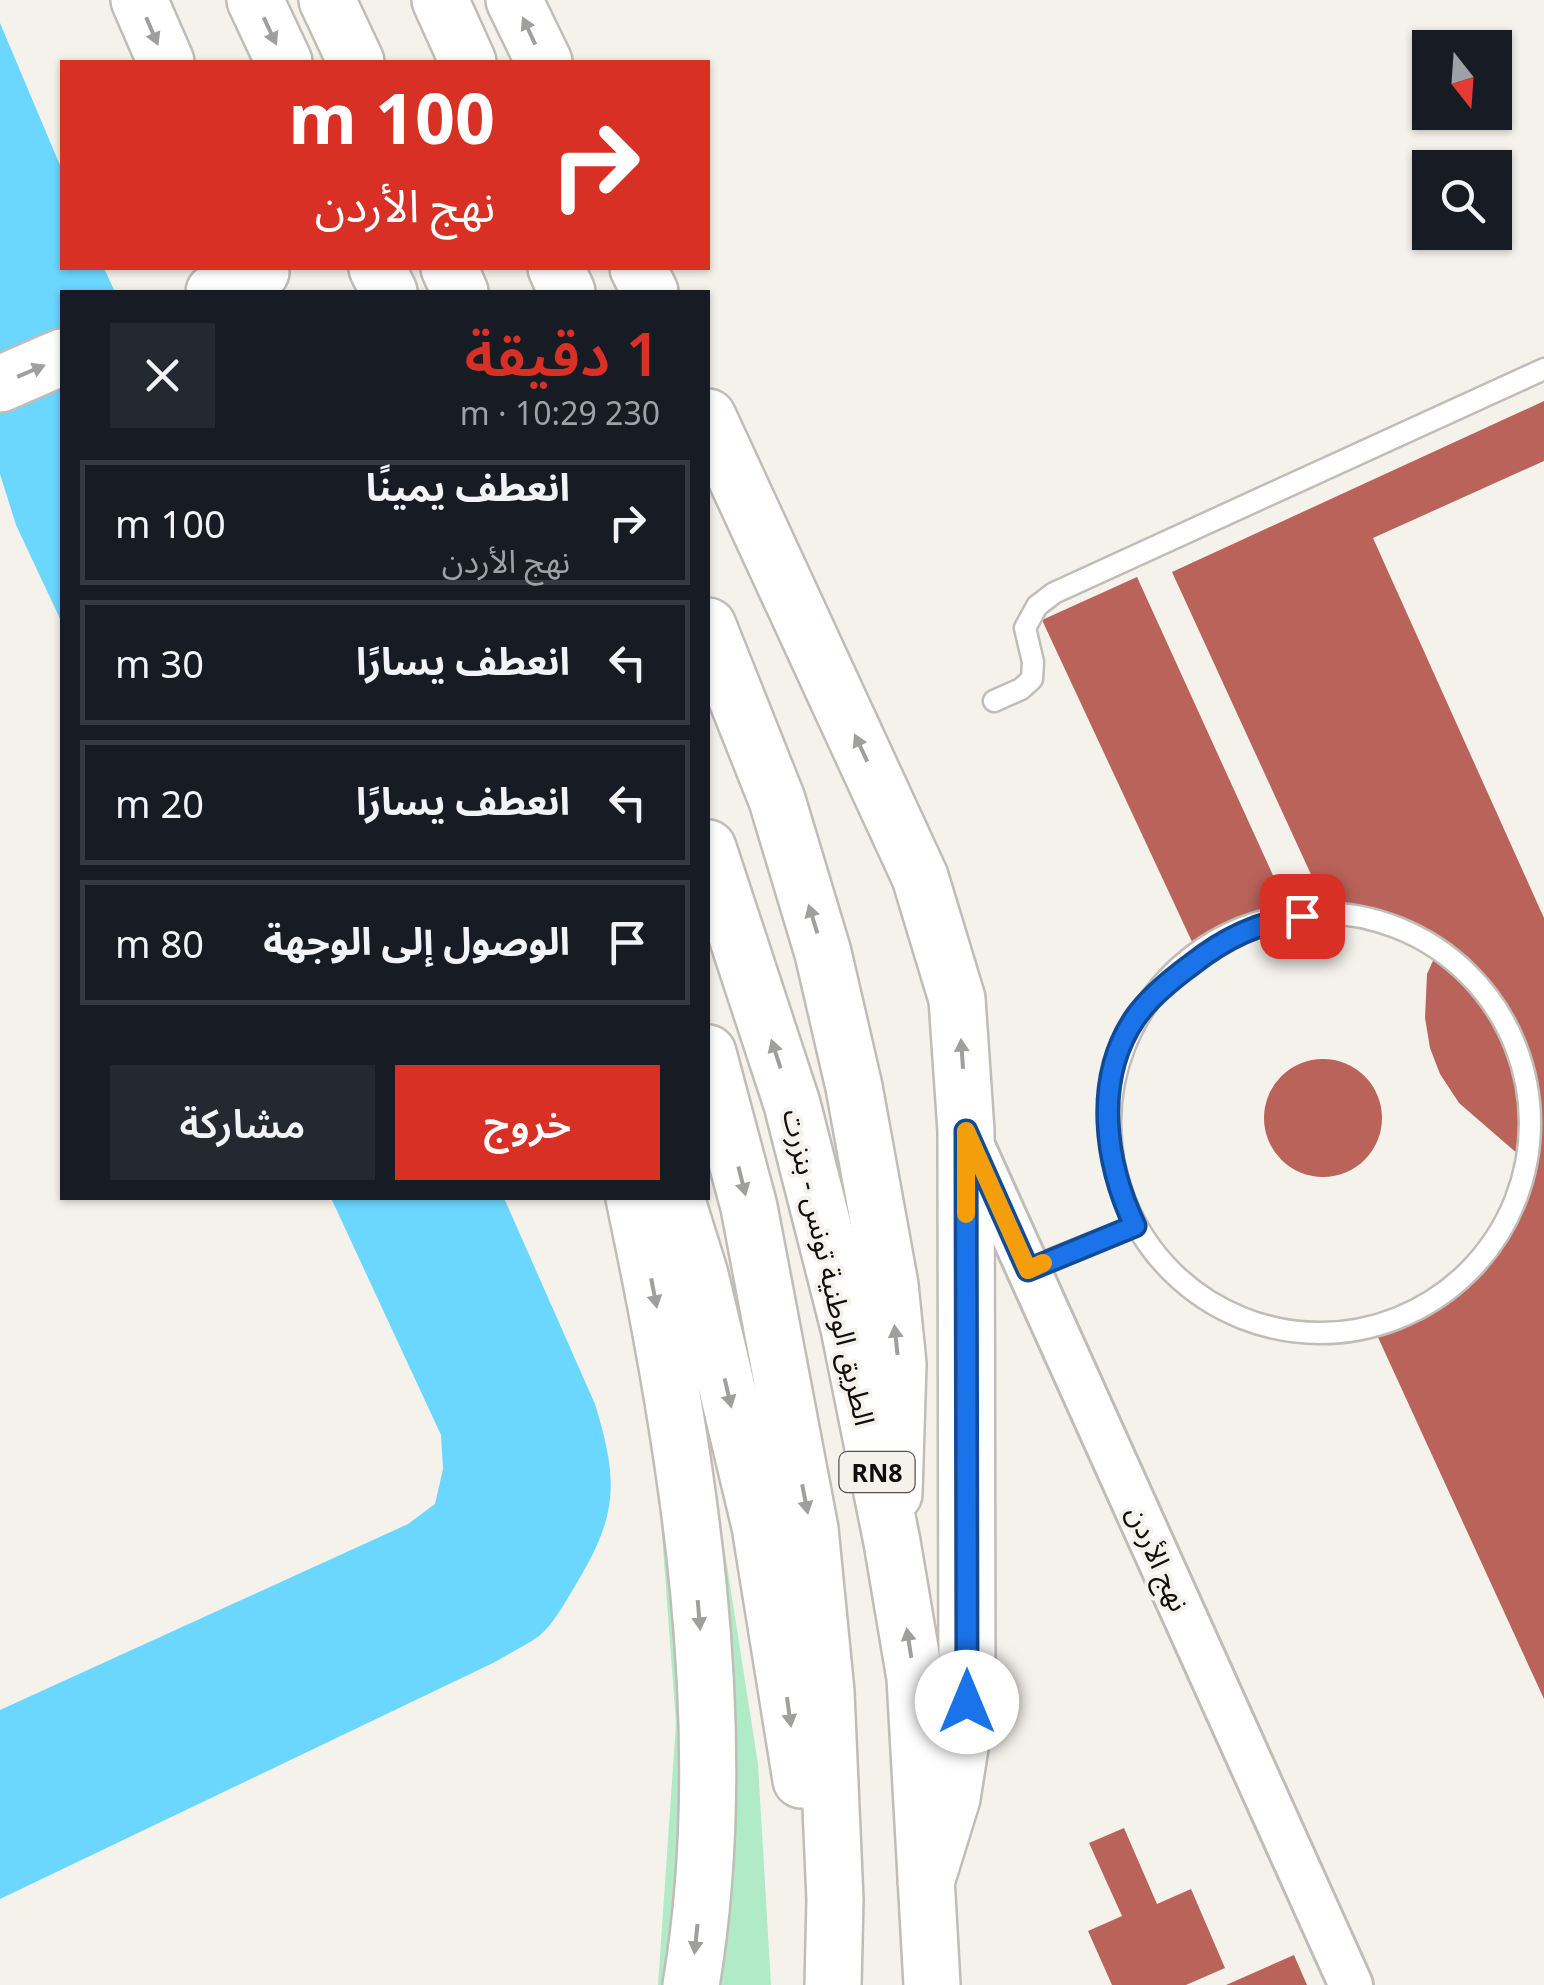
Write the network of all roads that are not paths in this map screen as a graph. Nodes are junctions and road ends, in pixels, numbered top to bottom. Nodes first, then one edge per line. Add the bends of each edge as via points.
1 (139, 0) edge
2 (256, 0) edge
3 (328, 0) edge
4 (440, 0) edge
5 (514, 0) edge
6 (165, 60) edge
7 (283, 60) edge
8 (355, 60) edge
9 (467, 60) edge
10 (543, 60) edge
11 (60, 358) edge
12 (1544, 369) edge
13 (0, 384) edge
14 (710, 421) edge
15 (710, 631) edge
16 (994, 701) dead end
17 (710, 854) edge
18 (710, 1061) edge
19 (966, 1131) junction
20 (634, 1200) edge
21 (677, 1200) edge
22 (1135, 1226) junction
23 (1028, 1270) junction
24 (892, 1542) junction
25 (926, 1882) junction
26 (835, 1900) junction
27 (691, 1985) edge
28 (833, 1985) edge
29 (932, 1985) edge
30 (1352, 1985) edge

1 -> 6 main road
2 -> 7 main road
3 - 8 main road
4 - 9 main road
10 -> 5 main road
13 -> 11 main road
12 - 16 lane via 1054,593 1037,606 1026,628 1032,679
19 -> 14 main road via 957,998 920,877
24 -> 15 main road via 898,1364 854,1086 777,800
24 -> 17 main road, الطريق الوطنية تونس - بنزرت / RN8 via 849,1328 792,1104
18 -> 26 main road, RN8 via 748,1207 810,1529 826,1692
19 - 23 street, نهج الأردن
19 - 25 main road via 967,1702 952,1798
20 -> 27 main road via 672,1394 706,1692 706,1843
21 -> 26 main road via 760,1526 797,1766
22 - 22 lane via 1171,1276 1244,1322 1297,1334 1410,1309 1458,1280 1496,1239 1522,1189 1533,1134 1530,1079 1511,1026 1480,980 1436,945 1386,922 1330,913 1274,920 1222,941 1136,1017 1122,1045 1108,1137 1112,1168
22 - 23 lane
23 - 30 street, نهج الأردن
25 -> 24 main road, الطريق الوطنية تونس - بنزرت / RN8 via 915,1678
25 - 29 main road, الطريق الوطنية تونس - بنزرت / RN8
26 - 28 main road, RN8

